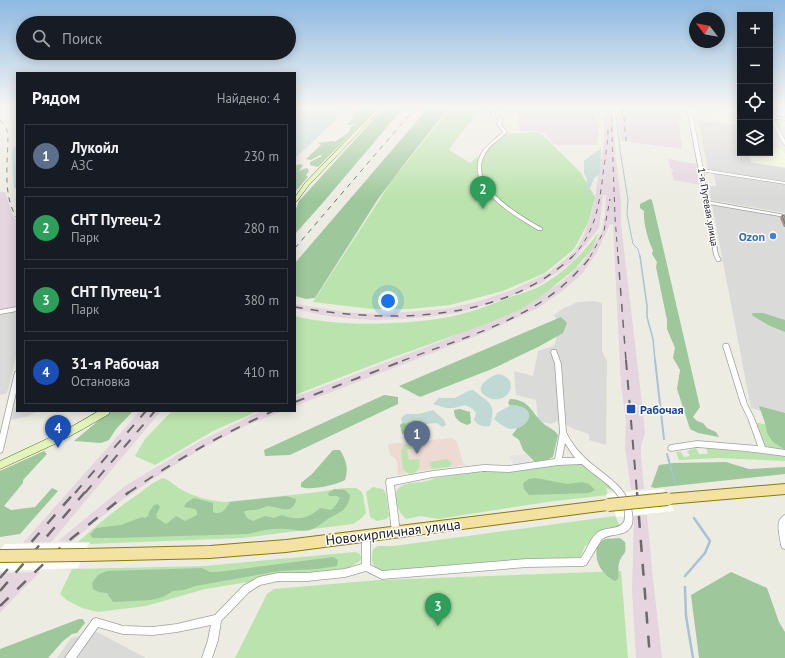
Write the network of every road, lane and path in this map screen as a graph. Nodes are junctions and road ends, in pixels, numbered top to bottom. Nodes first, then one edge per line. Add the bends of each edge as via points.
1 (352, 138) edge
2 (499, 138) edge
3 (695, 138) edge
4 (701, 170) junction
5 (785, 183) edge
6 (296, 199) edge
7 (705, 202) junction
8 (785, 216) edge
9 (540, 229) dead end
10 (719, 260) dead end
11 (16, 308) edge
12 (0, 312) edge
13 (726, 346) dead end
14 (554, 352) dead end
15 (16, 378) edge
16 (104, 412) edge
17 (563, 432) junction
18 (671, 448) dead end
19 (762, 449) junction
20 (0, 450) edge
21 (785, 453) edge
22 (583, 461) junction
23 (558, 462) junction
24 (0, 465) edge
25 (785, 489) edge
26 (785, 519) edge
27 (396, 532) junction
28 (366, 536) junction
29 (785, 545) edge
30 (0, 556) edge
31 (366, 567) junction
32 (216, 618) junction
33 (70, 658) edge
34 (207, 658) edge

1 - 6 main road
2 - 9 street via 483,154 480,177 493,196
3 - 4 street, 1-я Путевая улица
4 - 5 street
4 - 7 street, 1-я Путевая улица
7 - 8 street
7 - 10 street, 1-я Путевая улица
11 - 12 street
13 - 19 street via 744,404
14 - 17 street via 558,364
15 - 20 street
16 - 24 main road via 59,438
17 - 22 street via 566,441
17 - 23 street
18 - 19 street via 697,444
19 - 21 street
22 - 23 street
22 - 31 street via 624,498 629,511 629,521 624,528 605,532 599,537 583,562 527,563 382,575
23 - 27 street via 509,469 484,468 433,474 390,482
25 - 27 main road, Новокирпичная улица, bridge via 608,505
26 - 29 street via 782,523
27 - 28 main road, Новокирпичная улица
28 - 30 main road, Новокирпичная улица, bridge via 285,546 193,553
28 - 31 street
31 - 32 street via 345,573 278,577 260,581 246,589
32 - 33 street via 153,631 123,630 96,622
32 - 34 street

